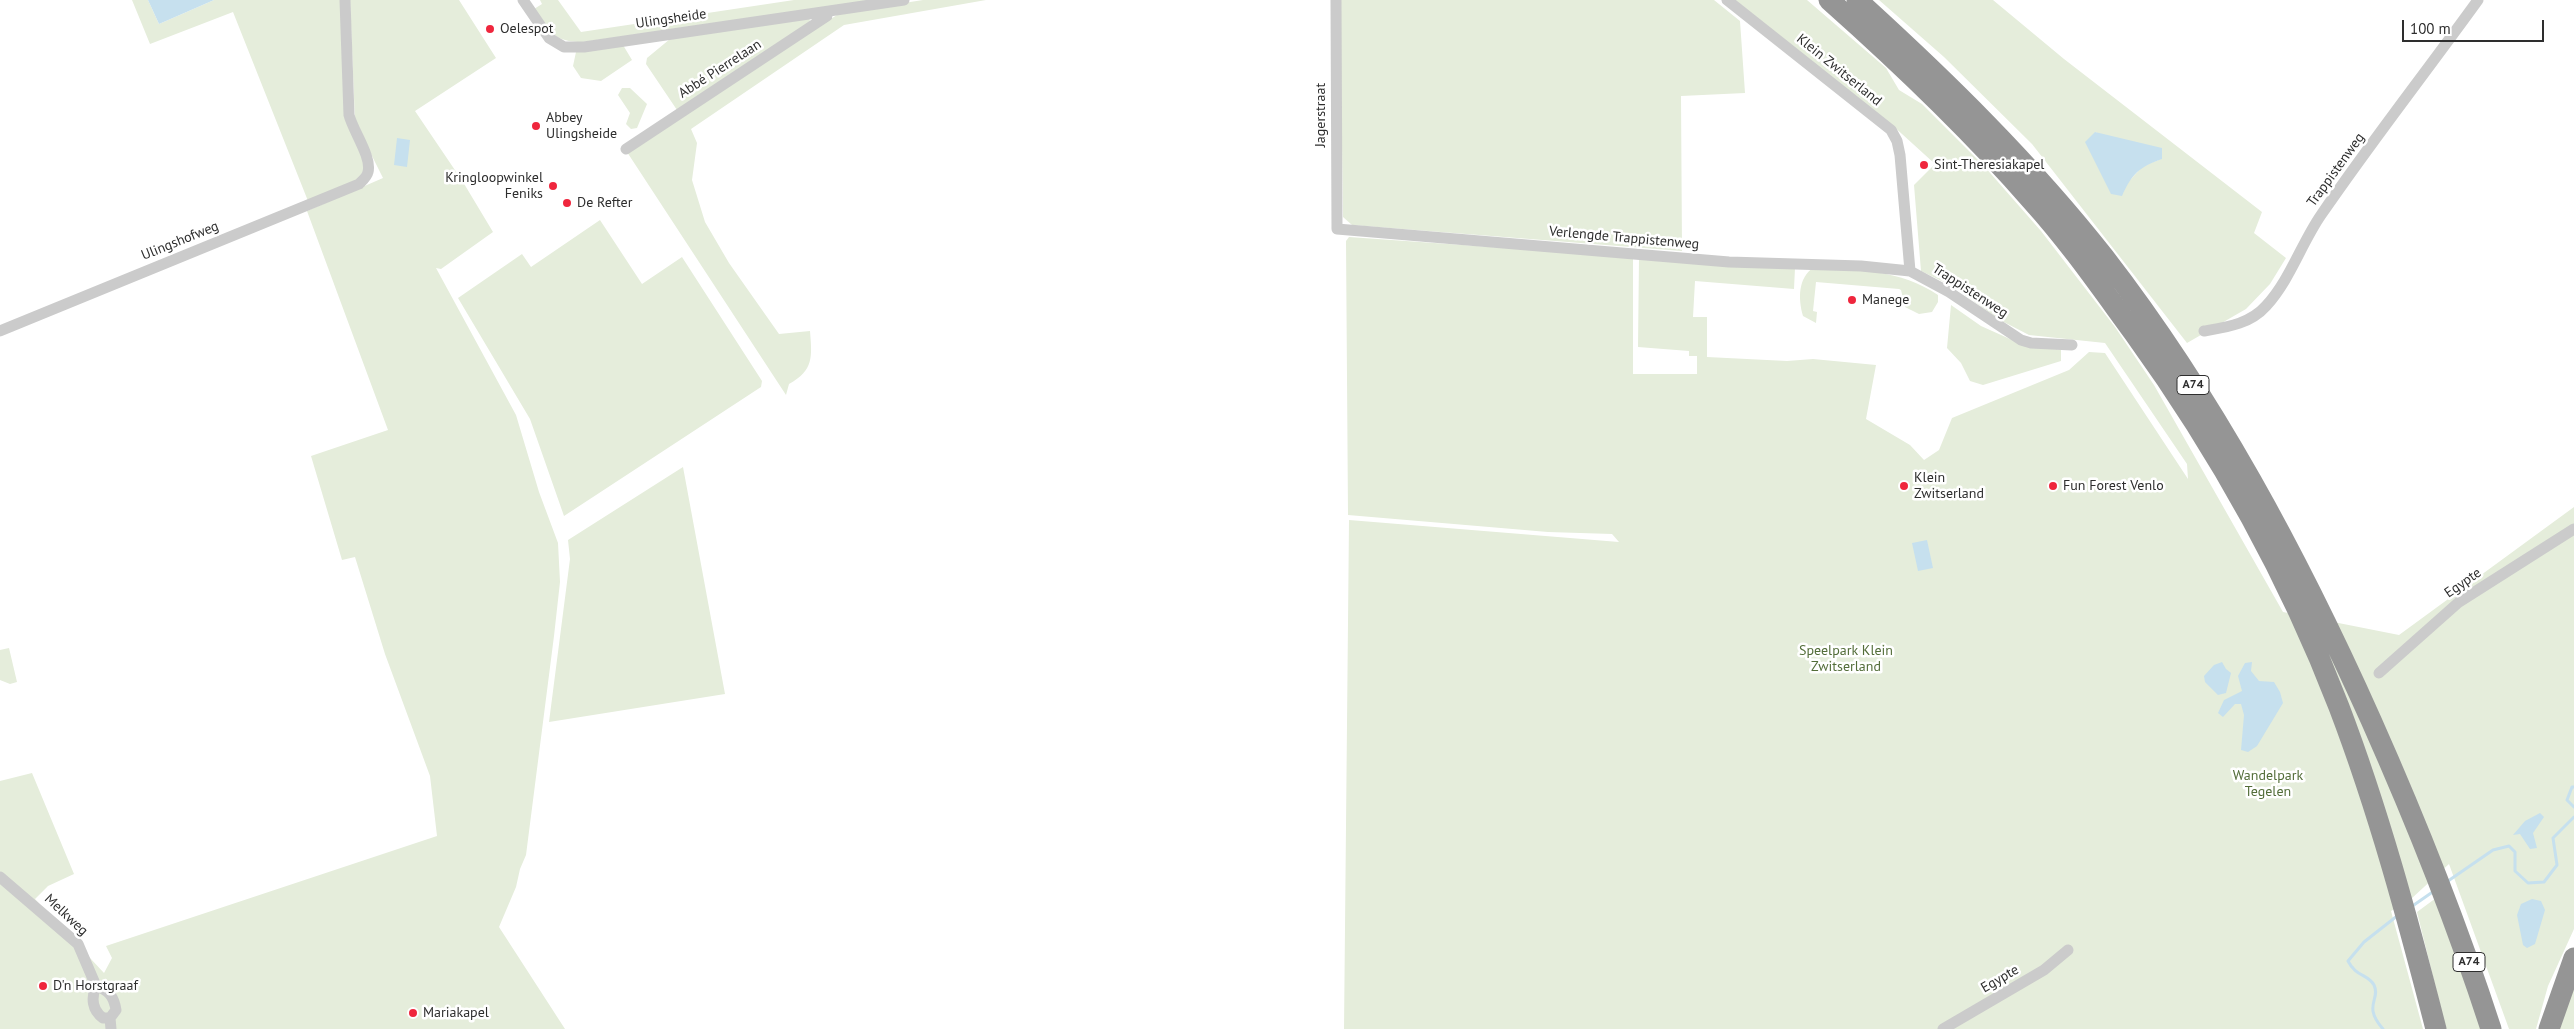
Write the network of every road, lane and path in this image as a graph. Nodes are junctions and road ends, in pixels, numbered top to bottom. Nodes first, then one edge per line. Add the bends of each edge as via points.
1 (345, 0) edge
2 (523, 0) edge
3 (904, 0) edge
4 (1336, 0) edge
5 (1727, 0) edge
6 (1829, 0) edge
7 (1857, 0) edge
8 (2478, 0) edge
9 (827, 12) junction
10 (626, 149) dead end
11 (1337, 229) joint
12 (1910, 271) junction
13 (0, 331) edge
14 (2204, 331) dead end
15 (2072, 345) dead end
16 (2574, 529) edge
17 (2379, 673) dead end
18 (0, 877) edge
19 (2068, 950) dead end
20 (2574, 958) edge
21 (96, 986) junction
22 (110, 1023) edge
23 (1943, 1029) edge
24 (2436, 1029) edge
25 (2491, 1029) edge
26 (2549, 1029) edge

1 - 13 street, Ulingshofweg via 349,115 369,163 368,174 359,184
2 - 9 street, Ulingsheide via 549,38 564,47 584,47
3 - 9 street, Ulingsheide
4 - 11 street, Jagerstraat
5 - 12 street, Klein Zwitserland via 1891,130 1898,142 1900,155
6 - 24 highway, A74 via 1923,85 2034,203 2092,274 2164,374 2245,507 2298,612 2338,705 2370,792 2396,876
7 - 25 highway, A74 via 1928,64 2055,198 2104,257 2178,361 2238,458 2323,616 2424,843
8 - 14 street, Trappistenweg via 2320,217 2266,306 2253,318
9 - 10 street, Abbé Pierrelaan via 827,16
11 - 12 street, Verlengde Trappistenweg via 1729,262 1861,266
12 - 15 street, Trappistenweg via 1949,292 2020,340
16 - 17 street, Egypte via 2459,602
18 - 21 street, Melkweg via 78,944
19 - 23 street, Egypte via 2037,975
20 - 26 highway
21 - 22 street, Melkweg via 94,1007
21 - 22 street, Melkweg via 106,989 115,1003 116,1010

